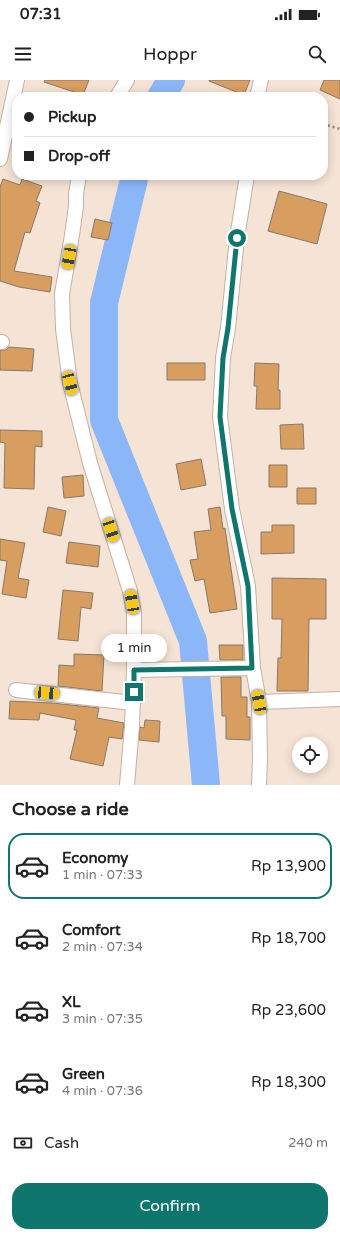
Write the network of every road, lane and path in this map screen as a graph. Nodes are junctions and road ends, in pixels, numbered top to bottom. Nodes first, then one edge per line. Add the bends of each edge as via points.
1 (18, 80) edge
2 (127, 80) edge
3 (261, 80) edge
4 (15, 92) edge
5 (120, 92) edge
6 (258, 92) edge
7 (12, 106) edge
8 (328, 125) edge
9 (340, 129) edge
10 (0, 159) edge
11 (78, 180) edge
12 (246, 180) edge
13 (252, 668) junction
14 (134, 670) junction
15 (16, 690) dead end
16 (340, 699) edge
17 (133, 702) junction
18 (259, 702) junction
19 (127, 785) edge
20 (258, 785) edge

1 - 4 street
2 - 5 street
3 - 6 street
7 - 10 street
8 - 9 path
11 - 14 street via 62,294 63,329 70,383 90,463 130,591 134,613
12 - 13 street via 223,358 220,417 232,509 248,586
13 - 14 street
13 - 18 street
14 - 17 street
15 - 17 street
16 - 18 street
17 - 19 street
18 - 20 street

